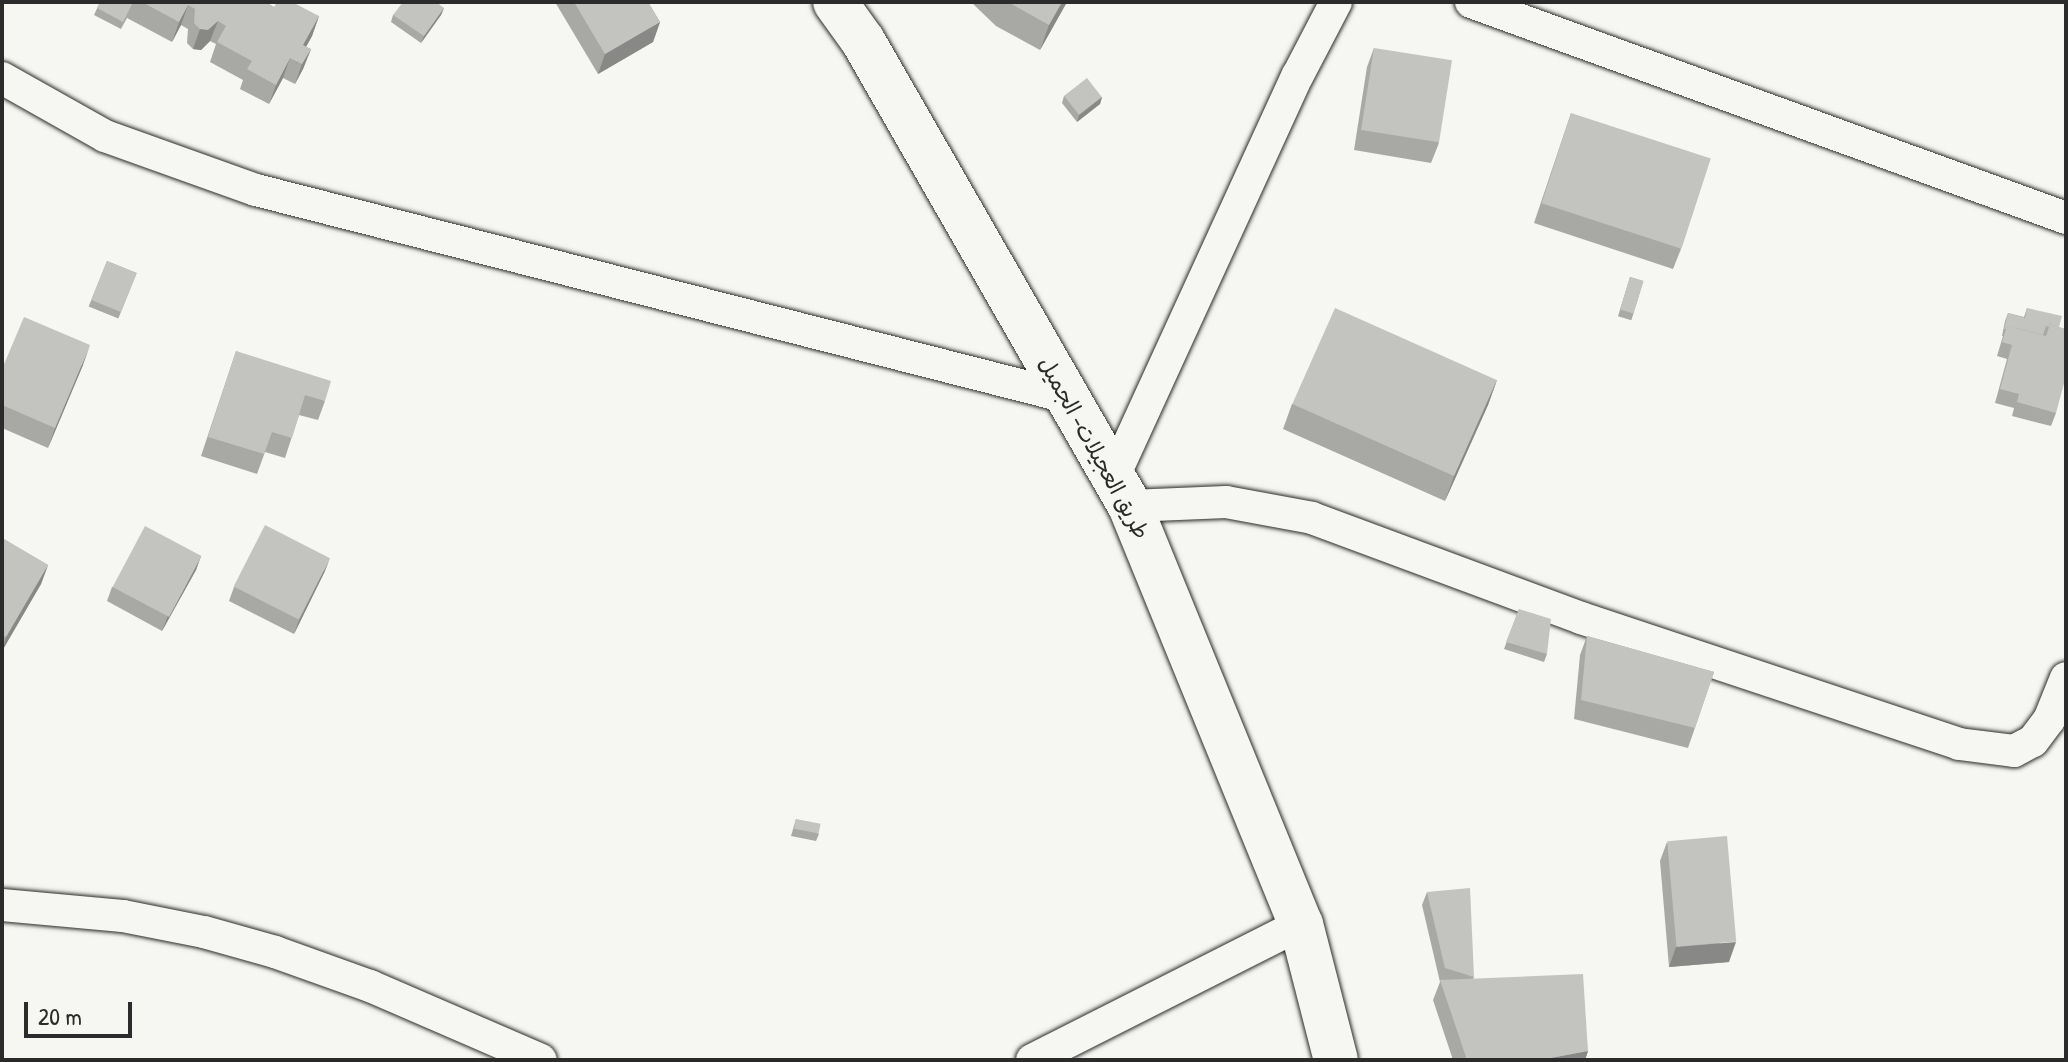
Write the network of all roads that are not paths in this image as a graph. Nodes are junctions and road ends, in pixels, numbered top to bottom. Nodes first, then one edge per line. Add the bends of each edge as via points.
1 (835, 2) edge
2 (1336, 2) edge
3 (1471, 2) edge
4 (2, 78) edge
5 (2066, 218) edge
6 (1067, 397) junction
7 (1122, 491) junction
8 (2066, 678) edge
9 (2, 905) edge
10 (1301, 924) junction
11 (541, 1060) edge
12 (1032, 1060) edge
13 (1336, 1060) edge

1 - 6 main road, طريق العجيلات- الجميل via 863,41
2 - 7 street via 1298,75
3 - 5 street
4 - 6 street via 105,136 256,190
6 - 7 main road, طريق العجيلات- الجميل
7 - 8 street via 1312,518 1696,658 1959,744 2014,751 2033,741 2049,720
7 - 10 main road, طريق العجيلات- الجميل
9 - 11 street via 123,916 275,952 370,986
10 - 12 street
10 - 13 main road, طريق العجيلات- الجميل

